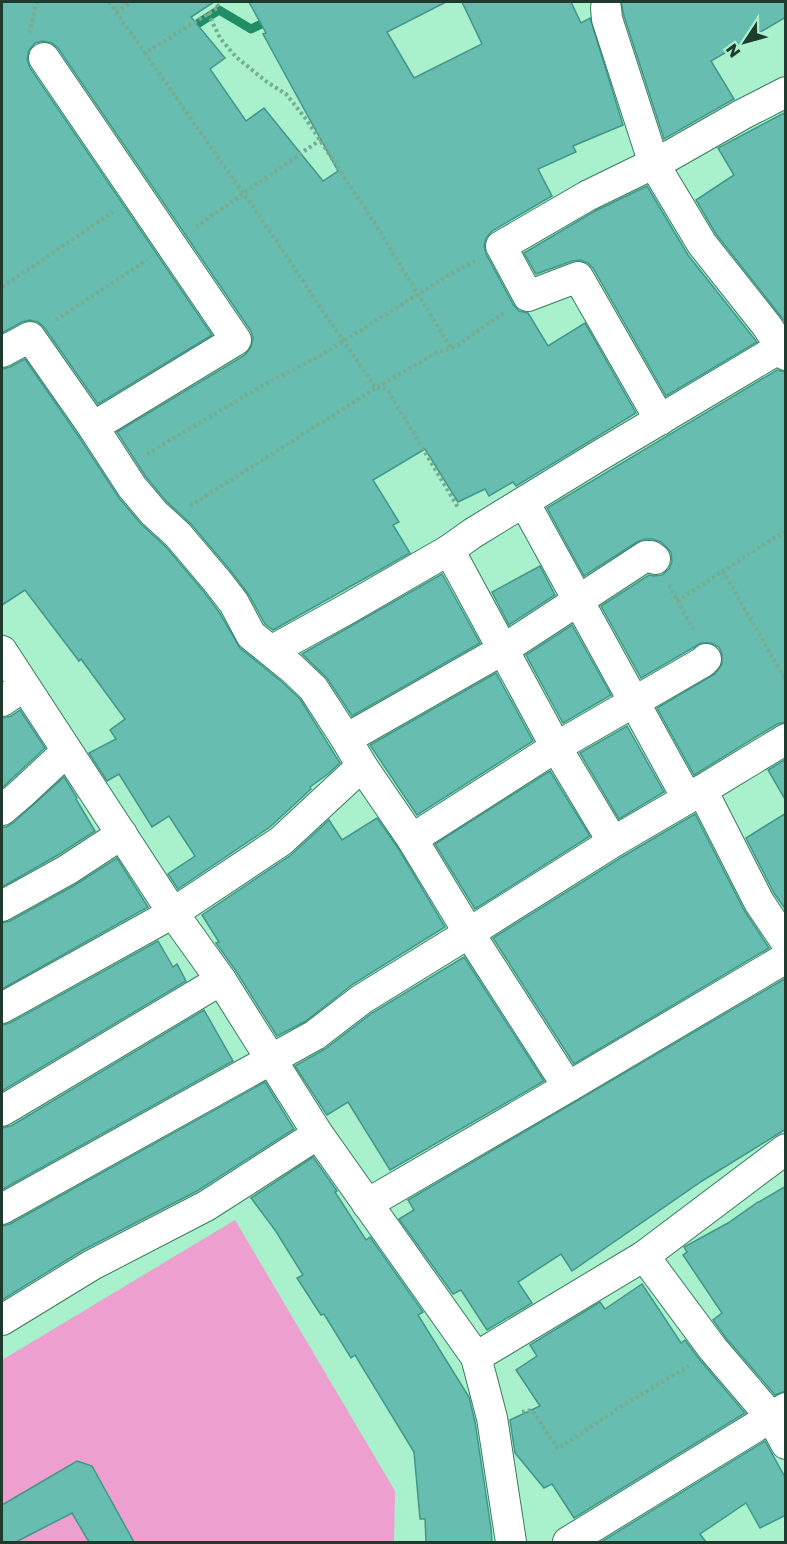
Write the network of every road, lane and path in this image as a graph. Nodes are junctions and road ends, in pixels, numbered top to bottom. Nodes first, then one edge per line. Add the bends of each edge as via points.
1 (109, 2) edge
2 (132, 2) edge
3 (215, 2) edge
4 (606, 8) dead end
5 (117, 12) junction
6 (208, 13) junction
7 (145, 53) junction
8 (44, 58) dead end
9 (786, 92) edge
10 (654, 164) junction
11 (137, 195) junction
12 (501, 246) junction
13 (2, 287) edge
14 (418, 294) junction
15 (528, 296) junction
16 (344, 341) junction
17 (451, 348) junction
18 (2, 352) edge
19 (783, 352) edge
20 (376, 388) junction
21 (660, 420) junction
22 (93, 427) junction
23 (120, 469) junction
24 (524, 502) junction
25 (164, 522) junction
26 (786, 532) edge
27 (473, 533) junction
28 (449, 550) junction
29 (655, 559) joint
30 (723, 571) junction
31 (579, 600) junction
32 (677, 601) junction
33 (504, 649) junction
34 (2, 651) edge
35 (271, 651) junction
36 (706, 659) joint
37 (786, 681) edge
38 (13, 694) edge
39 (633, 702) junction
40 (346, 739) junction
41 (786, 739) edge
42 (556, 747) junction
43 (66, 751) junction
44 (362, 766) junction
45 (695, 794) junction
46 (2, 810) edge
47 (122, 834) junction
48 (412, 839) junction
49 (614, 842) junction
50 (2, 906) edge
51 (173, 912) junction
52 (469, 933) junction
53 (786, 942) edge
54 (786, 958) edge
55 (221, 980) junction
56 (2, 1008) edge
57 (272, 1059) junction
58 (568, 1087) junction
59 (2, 1111) edge
60 (318, 1134) junction
61 (786, 1149) edge
62 (367, 1204) junction
63 (2, 1209) edge
64 (644, 1256) junction
65 (2, 1320) edge
66 (713, 1349) junction
67 (476, 1357) junction
68 (778, 1413) edge
69 (492, 1418) junction
70 (786, 1444) edge
71 (511, 1542) edge
72 (568, 1542) edge

1 - 5 path
2 - 5 path
3 - 6 path via 219,7
4 - 10 street
5 - 7 path
6 - 7 path
6 - 14 path via 220,38 236,57 286,94 306,118
7 - 16 path
8 - 11 street
9 - 10 street
10 - 12 street via 587,196
10 - 19 street via 702,244
11 - 13 path
11 - 22 street via 236,340
12 - 14 path
12 - 15 street
14 - 16 path
14 - 17 path
15 - 17 path
15 - 21 street via 578,277
16 - 20 path
16 - 23 path
17 - 20 path
18 - 22 street via 30,337
19 - 21 street
20 - 25 path
20 - 27 path via 387,389
21 - 24 street
22 - 23 street
23 - 25 street
24 - 27 street
24 - 31 street
25 - 35 street via 234,603 251,635
26 - 30 path
27 - 28 street
28 - 33 street
28 - 35 street
29 - 31 street via 646,556
29 - 32 path
30 - 32 path
30 - 37 path
31 - 33 street
31 - 39 street
32 - 36 path
33 - 40 street
33 - 42 street
34 - 38 street
35 - 40 street via 313,688
36 - 39 street
38 - 43 street
39 - 42 street
39 - 45 street
40 - 44 street
41 - 45 street
42 - 48 street
42 - 49 street
43 - 46 street
43 - 47 street
44 - 48 street
44 - 51 street via 281,841
45 - 49 street
45 - 53 street
47 - 50 street
47 - 51 street
48 - 52 street
49 - 52 street
51 - 55 street
51 - 56 street
52 - 57 street
52 - 58 street
54 - 58 street
55 - 57 street
55 - 59 street
57 - 60 street
57 - 63 street
58 - 62 street
60 - 62 street
60 - 65 street via 207,1206 92,1265
61 - 64 street
62 - 67 street
64 - 66 street
64 - 67 street
66 - 68 street
66 - 69 path via 558,1449 532,1410
67 - 69 street
68 - 70 street
68 - 72 street
69 - 71 street

